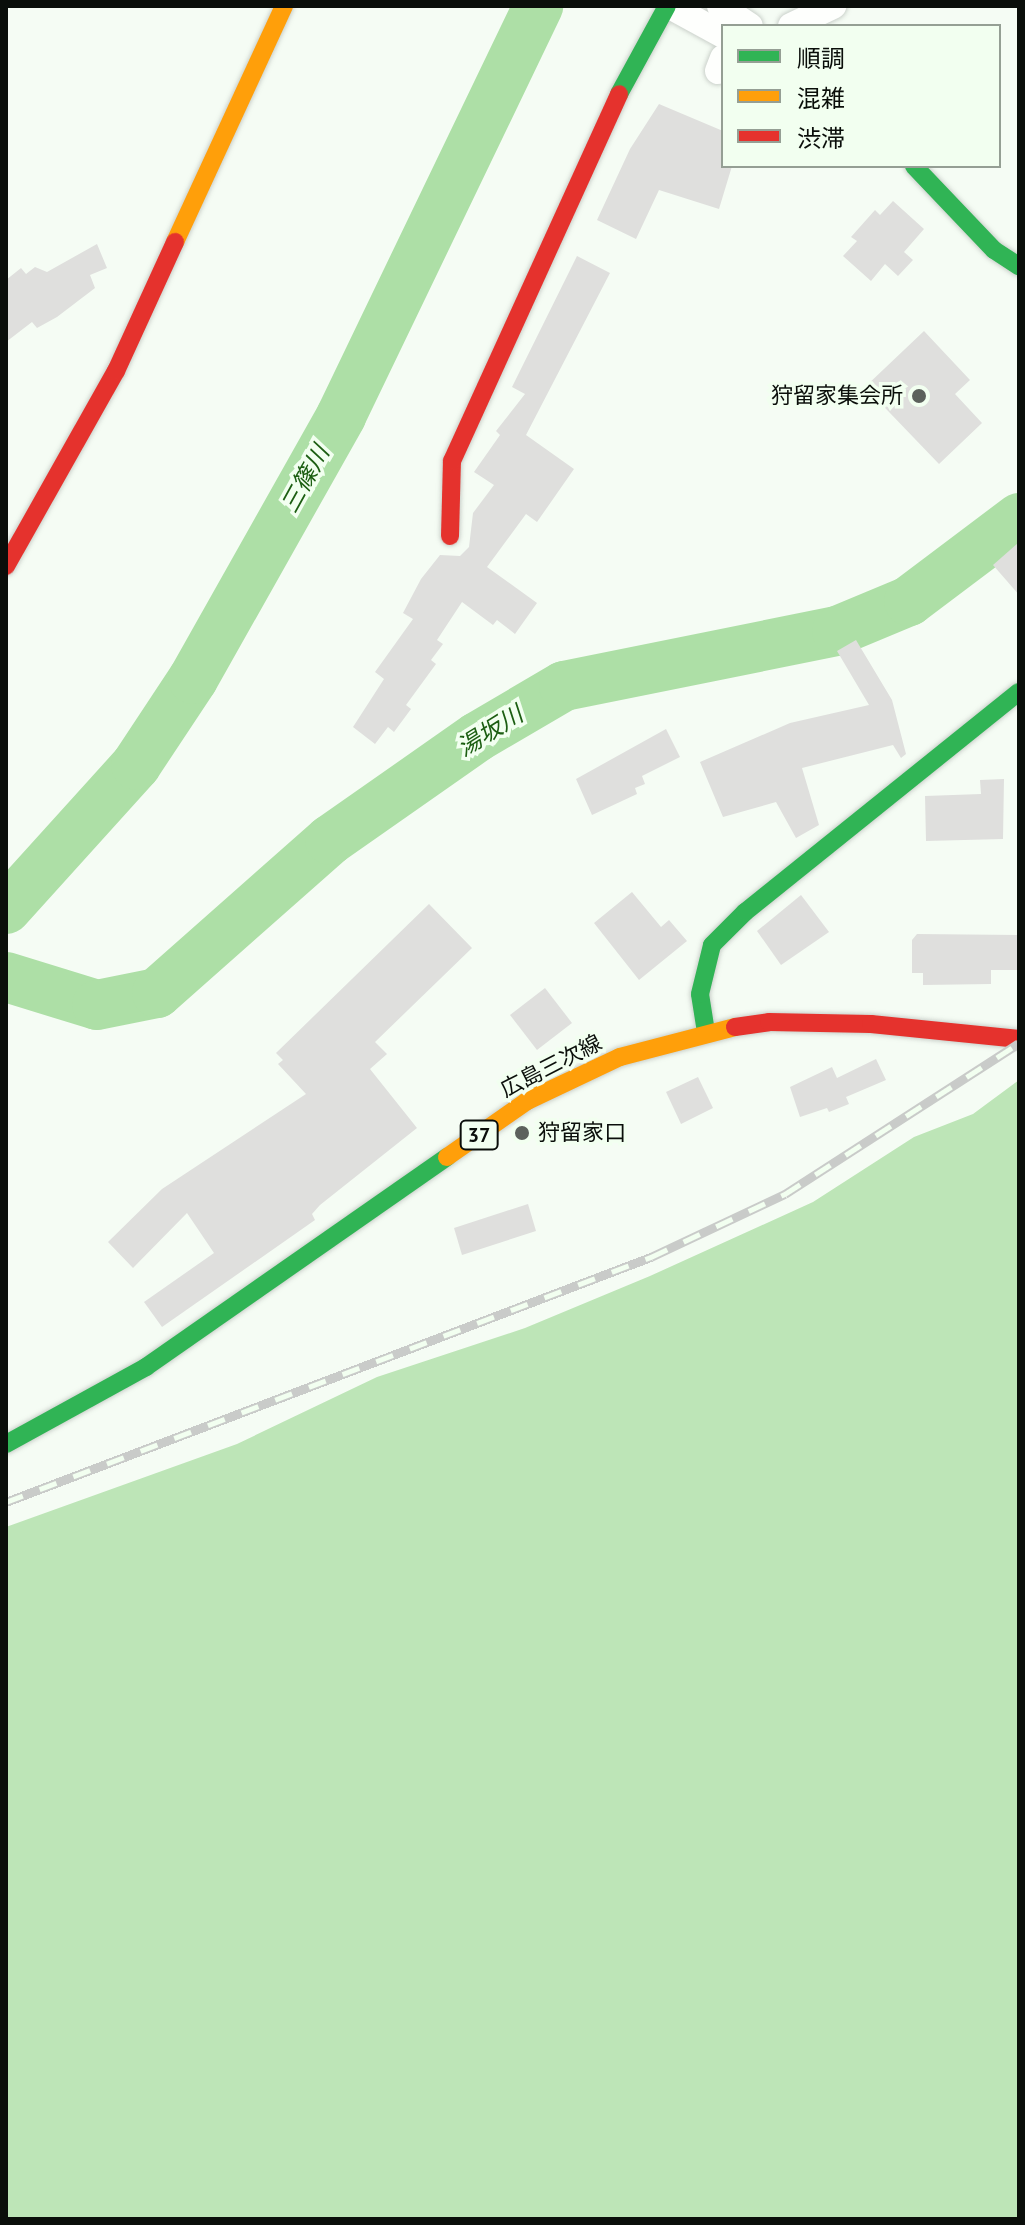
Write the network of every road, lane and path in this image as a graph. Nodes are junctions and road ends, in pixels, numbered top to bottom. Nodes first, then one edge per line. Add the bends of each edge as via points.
1 (284, 6) edge
2 (668, 6) edge
3 (833, 6) edge
4 (734, 19) edge
5 (795, 24) edge
6 (916, 168) edge
7 (1019, 266) edge
8 (450, 536) dead end
9 (14, 544) edge
10 (6, 566) edge
11 (1019, 692) edge
12 (706, 1032) junction
13 (1019, 1039) edge
14 (6, 1444) edge

1 - 9 street via 116,371
2 - 4 street
2 - 8 street via 607,116 452,461
3 - 5 street
6 - 7 street via 994,250
9 - 10 street
11 - 12 street via 745,912 712,945 700,994
12 - 13 street, 広島三次線 / 37 via 820,1020
12 - 14 street, 広島三次線 / 37 via 620,1057 527,1101 159,1359 102,1396

